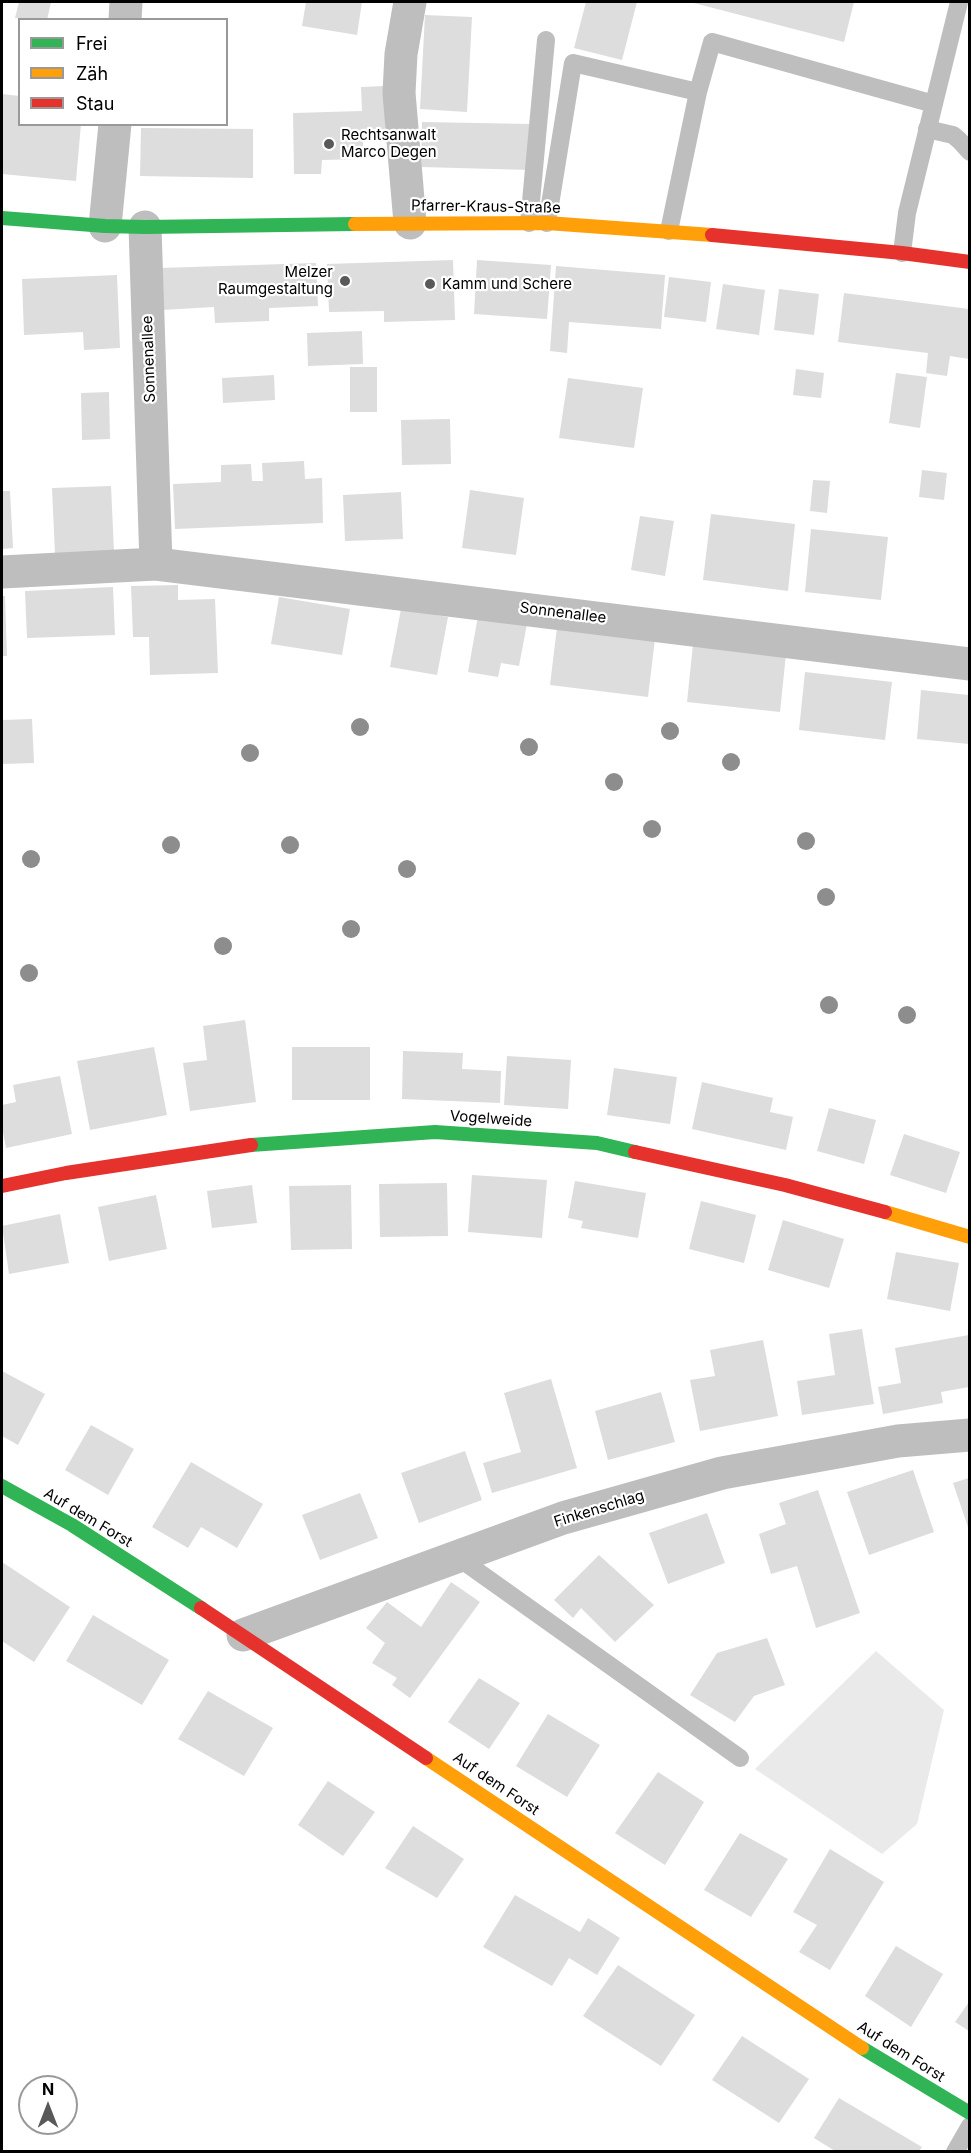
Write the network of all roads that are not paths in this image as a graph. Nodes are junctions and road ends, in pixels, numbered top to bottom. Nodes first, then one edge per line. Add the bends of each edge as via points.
1 (126, 2) edge
2 (410, 2) edge
3 (959, 2) edge
4 (125, 18) edge
5 (546, 40) dead end
6 (698, 92) junction
7 (934, 104) junction
8 (115, 126) edge
9 (927, 129) junction
10 (969, 152) edge
11 (2, 218) edge
12 (410, 223) junction
13 (538, 223) junction
14 (105, 226) junction
15 (145, 227) junction
16 (669, 231) junction
17 (902, 253) junction
18 (969, 262) edge
19 (156, 564) junction
20 (2, 572) edge
21 (969, 664) edge
22 (2, 1186) edge
23 (969, 1237) edge
24 (969, 1435) edge
25 (2, 1486) edge
26 (456, 1556) junction
27 (243, 1635) junction
28 (740, 1758) dead end
29 (969, 2113) edge
30 (969, 2127) edge
31 (955, 2151) edge

1 - 4 street
2 - 12 street via 399,93
3 - 7 lane
5 - 13 lane
6 - 7 lane via 712,42
6 - 13 lane via 573,63
6 - 16 lane
7 - 9 lane
8 - 14 street
9 - 10 lane via 953,135
9 - 17 lane via 907,213
11 - 14 street, Pfarrer-Kraus-Straße
12 - 13 street, Pfarrer-Kraus-Straße
12 - 15 street, Pfarrer-Kraus-Straße
13 - 16 street, Pfarrer-Kraus-Straße
14 - 15 street, Pfarrer-Kraus-Straße
15 - 19 street, Sonnenallee
16 - 17 street, Pfarrer-Kraus-Straße
17 - 18 street, Pfarrer-Kraus-Straße
19 - 20 street, Sonnenallee
19 - 21 street, Sonnenallee
22 - 23 street, Vogelweide via 250,1145 435,1132 597,1143 785,1185
24 - 26 street, Finkenschlag via 898,1441 722,1473 563,1518
25 - 27 street, Auf dem Forst via 72,1525
26 - 27 street, Finkenschlag
26 - 28 lane
27 - 29 street, Auf dem Forst via 866,2051
30 - 31 lane

